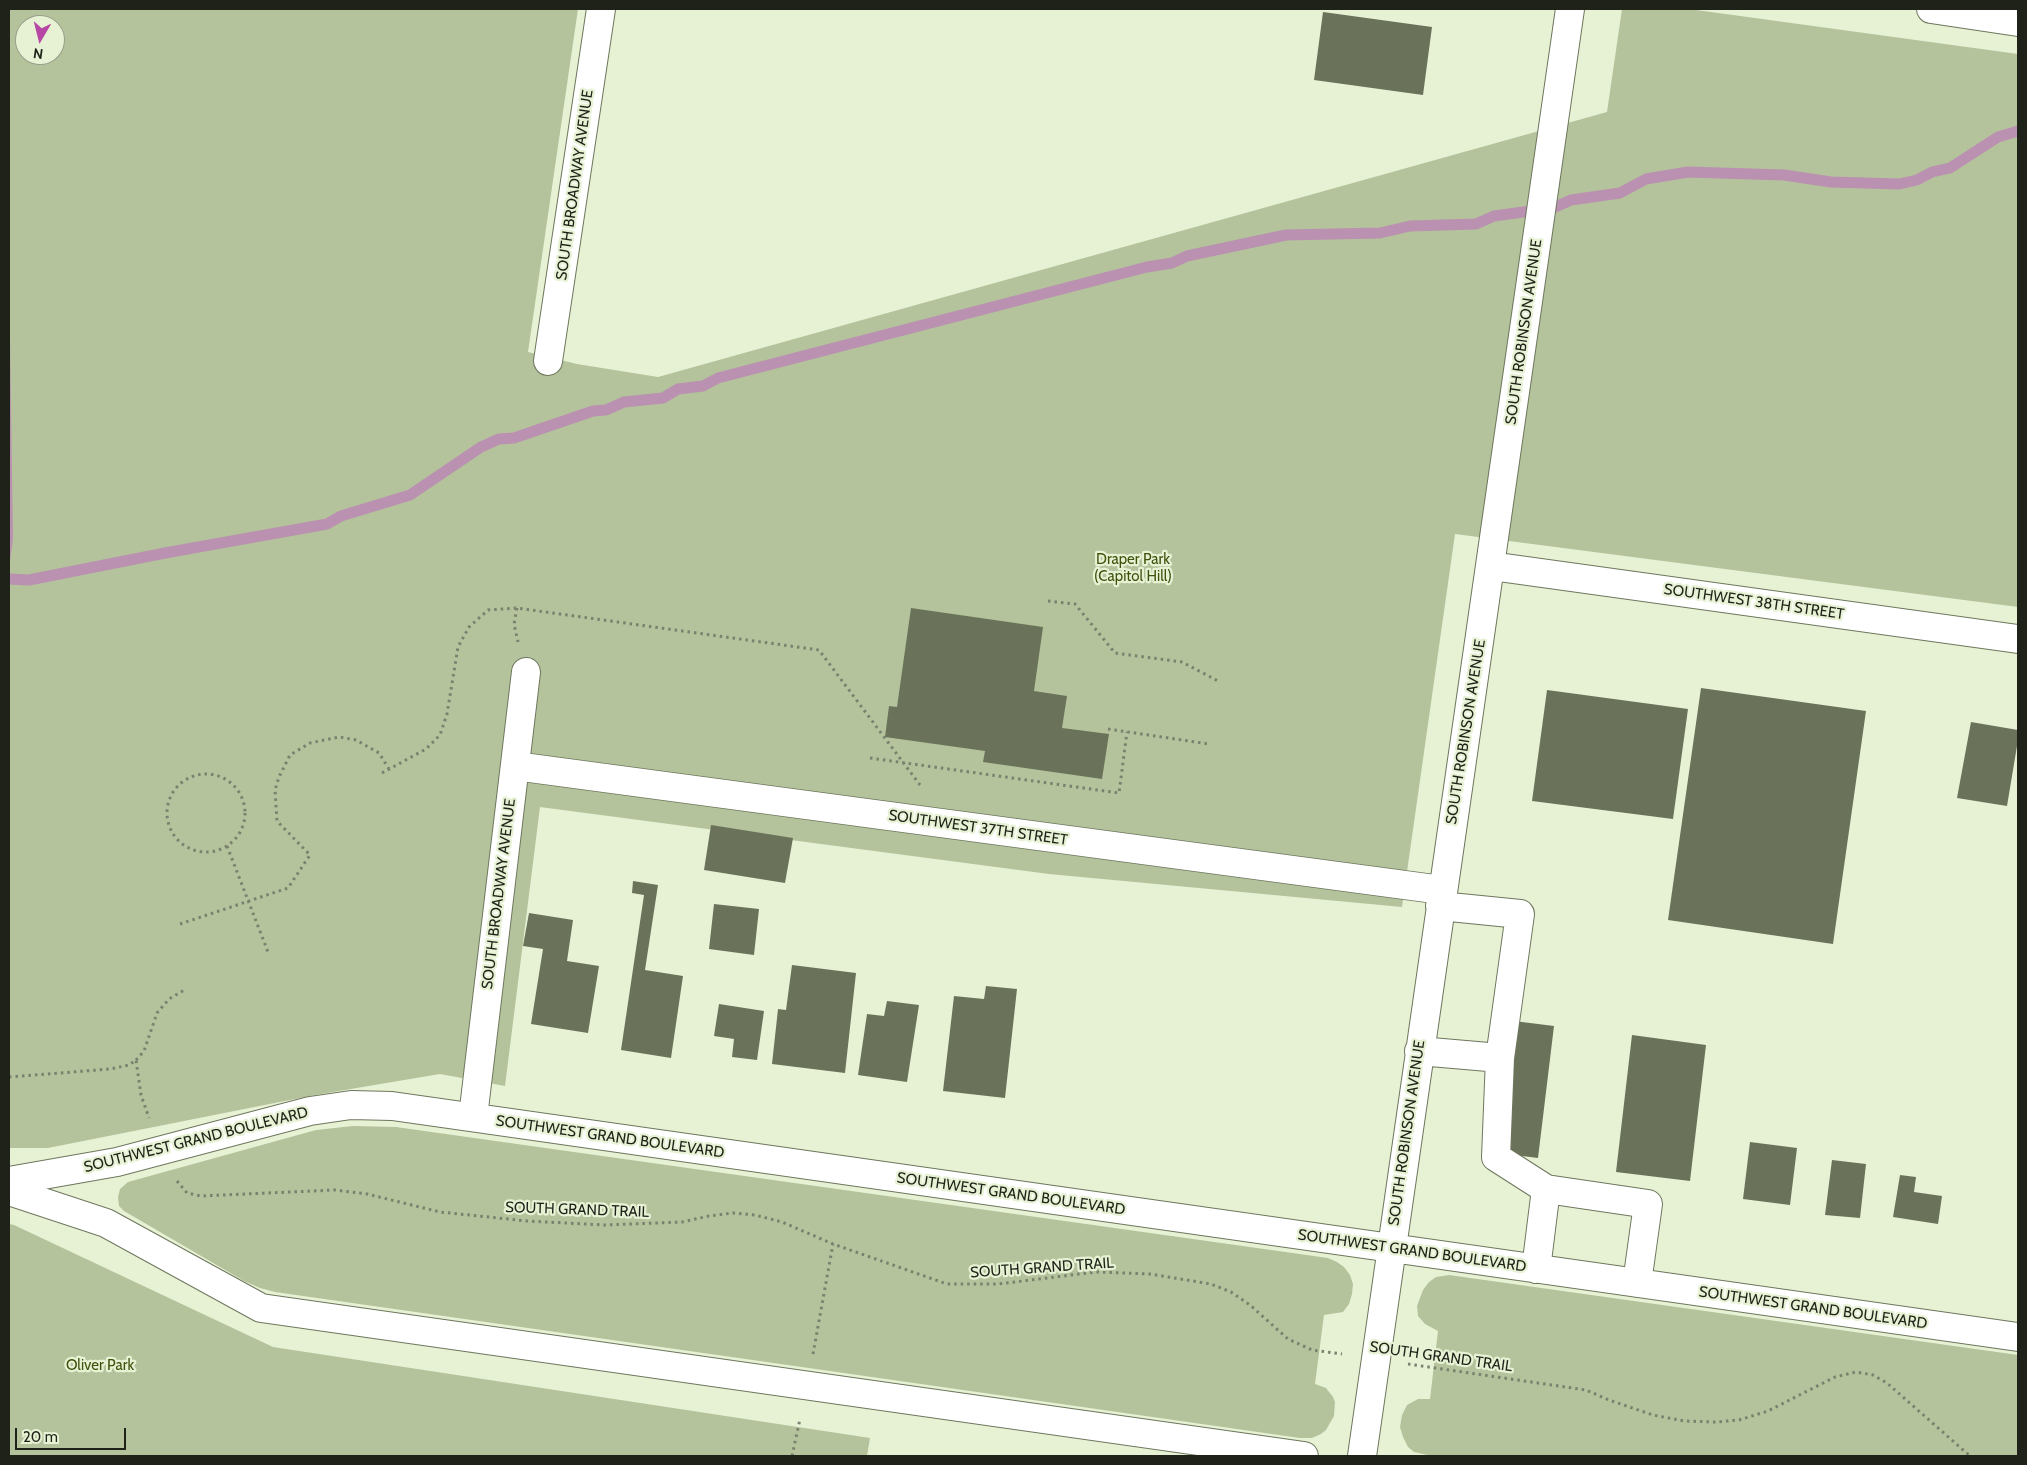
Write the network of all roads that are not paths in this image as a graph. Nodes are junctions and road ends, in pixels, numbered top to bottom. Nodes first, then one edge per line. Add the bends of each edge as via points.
1 (601, 9) edge
2 (1570, 9) edge
3 (1931, 9) edge
4 (2018, 22) edge
5 (548, 361) dead end
6 (1490, 566) junction
7 (2018, 639) edge
8 (526, 672) dead end
9 (515, 766) junction
10 (1441, 898) junction
11 (1419, 1050) junction
12 (1500, 1058) junction
13 (473, 1117) junction
14 (9, 1181) edge
15 (1546, 1189) junction
16 (9, 1191) edge
17 (1391, 1248) junction
18 (1536, 1269) junction
19 (1637, 1283) junction
20 (2018, 1337) edge
21 (1304, 1456) edge
22 (1362, 1456) edge

1 - 5 street, SOUTH BROADWAY AVENUE
2 - 6 street, SOUTH ROBINSON AVENUE
3 - 4 street
6 - 7 street, SOUTHWEST 38TH STREET
6 - 10 street, SOUTH ROBINSON AVENUE
8 - 9 street, SOUTH BROADWAY AVENUE
9 - 10 street, SOUTHWEST 37TH STREET via 924,821
9 - 13 street, SOUTH BROADWAY AVENUE
10 - 11 street, SOUTH ROBINSON AVENUE
10 - 12 street, SOUTHWEST 37TH STREET via 1520,914
11 - 12 street
11 - 17 street, SOUTH ROBINSON AVENUE
12 - 15 street via 1496,1157
13 - 14 street, SOUTHWEST GRAND BOULEVARD via 392,1106 351,1105 310,1111 118,1162
13 - 17 street, SOUTHWEST GRAND BOULEVARD
15 - 18 street
15 - 19 street via 1648,1204
16 - 21 street via 106,1223 261,1308
17 - 18 street, SOUTHWEST GRAND BOULEVARD
17 - 22 street, SOUTH ROBINSON AVENUE
18 - 19 street, SOUTHWEST GRAND BOULEVARD
19 - 20 street, SOUTHWEST GRAND BOULEVARD

